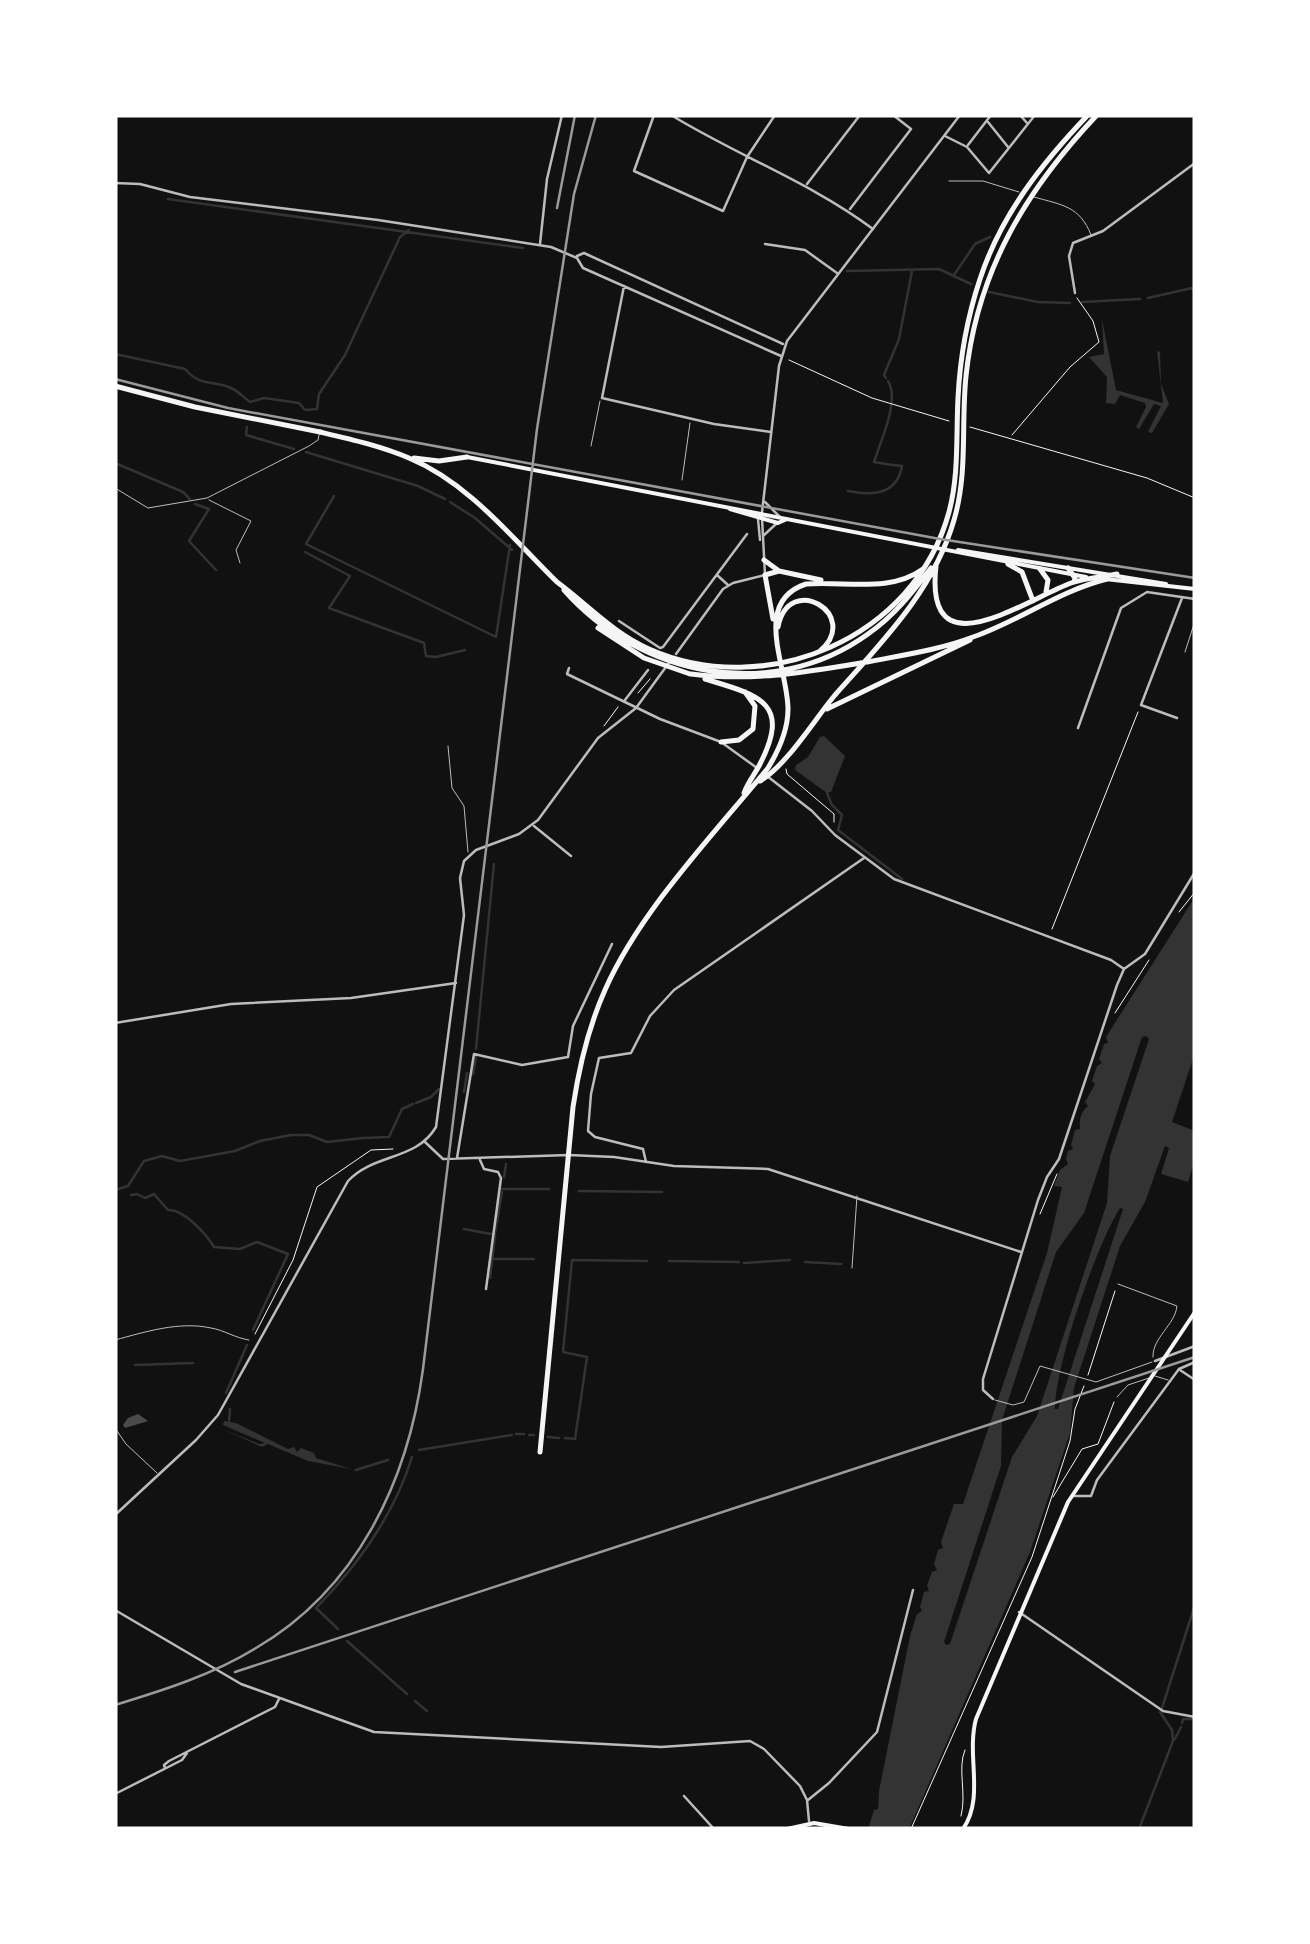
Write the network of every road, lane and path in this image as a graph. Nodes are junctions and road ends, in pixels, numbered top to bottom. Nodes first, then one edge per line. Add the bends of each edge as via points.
1 (562, 115) edge
2 (654, 115) edge
3 (672, 115) edge
4 (775, 115) edge
5 (860, 115) edge
6 (893, 115) edge
7 (960, 115) edge
8 (991, 115) edge
9 (1020, 115) edge
10 (1035, 115) edge
11 (1088, 115) edge
12 (1097, 115) edge
13 (986, 121) junction
14 (1028, 124) junction
15 (944, 136) junction
16 (967, 146) junction
17 (1009, 148) junction
18 (747, 157) junction
19 (1195, 163) edge
20 (949, 181) dead end
21 (115, 183) edge
22 (806, 185) junction
23 (848, 211) junction
24 (872, 229) junction
25 (1092, 237) junction
26 (766, 244) dead end
27 (540, 245) junction
28 (576, 258) junction
29 (838, 274) junction
30 (624, 286) junction
31 (1075, 293) joint
32 (757, 332) junction
33 (751, 343) junction
34 (785, 345) junction
35 (781, 356) junction
36 (789, 360) dead end
37 (115, 386) edge
38 (602, 398) junction
39 (691, 420) junction
40 (949, 421) dead end
41 (969, 426) dead end
42 (320, 432) junction
43 (772, 432) junction
44 (1011, 437) junction
45 (591, 446) dead end
46 (468, 457) joint
47 (410, 458) junction
48 (682, 480) dead end
49 (115, 488) edge
50 (206, 498) junction
51 (1195, 498) edge
52 (764, 501) junction
53 (761, 517) junction
54 (782, 520) junction
55 (950, 522) junction
56 (747, 534) dead end
57 (762, 539) junction
58 (954, 550) junction
59 (764, 560) junction
60 (936, 562) junction
61 (240, 563) dead end
62 (1008, 564) junction
63 (923, 568) junction
64 (1068, 568) junction
65 (1040, 569) junction
66 (779, 571) junction
67 (716, 574) junction
68 (1117, 574) junction
69 (765, 575) junction
70 (1074, 578) junction
71 (1090, 578) junction
72 (1107, 580) junction
73 (557, 582) junction
74 (828, 582) junction
75 (728, 585) junction
76 (1169, 585) junction
77 (1195, 589) edge
78 (1070, 592) junction
79 (1043, 595) junction
80 (1182, 596) junction
81 (1195, 599) edge
82 (1032, 600) junction
83 (1042, 605) junction
84 (1195, 621) edge
85 (619, 622) dead end
86 (777, 636) junction
87 (975, 637) junction
88 (1185, 652) dead end
89 (818, 653) junction
90 (661, 659) junction
91 (676, 664) junction
92 (569, 668) dead end
93 (791, 668) junction
94 (648, 670) dead end
95 (776, 671) junction
96 (691, 674) junction
97 (650, 679) dead end
98 (633, 689) junction
99 (743, 690) junction
100 (624, 701) junction
101 (1141, 705) junction
102 (636, 708) junction
103 (821, 714) junction
104 (1177, 718) dead end
105 (1078, 728) dead end
106 (721, 742) junction
107 (448, 746) dead end
108 (786, 768) dead end
109 (756, 783) junction
110 (742, 800) junction
111 (533, 825) junction
112 (829, 828) junction
113 (467, 840) junction
114 (479, 848) junction
115 (469, 855) junction
116 (571, 856) dead end
117 (866, 857) junction
118 (1195, 872) edge
119 (1195, 892) edge
120 (1174, 916) dead end
121 (1050, 937) junction
122 (612, 944) dead end
123 (1152, 954) dead end
124 (1124, 969) junction
125 (456, 983) junction
126 (1112, 1018) dead end
127 (115, 1024) edge
128 (425, 1142) junction
129 (397, 1149) dead end
130 (457, 1159) junction
131 (480, 1159) junction
132 (646, 1162) junction
133 (1056, 1174) dead end
134 (857, 1196) junction
135 (1039, 1218) dead end
136 (1021, 1252) junction
137 (852, 1268) dead end
138 (1118, 1284) joint
139 (486, 1289) dead end
140 (1195, 1312) edge
141 (252, 1338) joint
142 (115, 1340) edge
143 (1195, 1346) edge
144 (1155, 1360) junction
145 (1195, 1362) edge
146 (1180, 1369) junction
147 (1195, 1380) edge
148 (1170, 1382) junction
149 (1117, 1396) joint
150 (993, 1399) joint
151 (115, 1428) edge
152 (540, 1452) dead end
153 (159, 1475) junction
154 (1072, 1496) junction
155 (1050, 1500) junction
156 (115, 1515) edge
157 (914, 1590) dead end
158 (115, 1610) edge
159 (1019, 1612) junction
160 (280, 1699) junction
161 (1195, 1717) edge
162 (968, 1748) dead end
163 (115, 1794) edge
164 (684, 1796) dead end
165 (807, 1800) junction
166 (810, 1823) junction
167 (962, 1828) edge
168 (714, 1829) edge
169 (787, 1829) edge
170 (848, 1829) edge
171 (912, 1829) edge

1 - 27 street
2 - 18 street via 633,169 666,187 724,211
3 - 18 street
4 - 18 street
5 - 22 street
6 - 23 street via 912,129
7 - 15 street
8 - 13 street
9 - 14 street
10 - 14 street
11 - 55 main road via 1021,195 981,277 960,367
12 - 55 main road via 1027,198 996,254 972,332 962,477
13 - 16 street
13 - 17 street
14 - 17 street
15 - 16 street
15 - 24 street
16 - 17 street via 988,173
18 - 22 street
19 - 25 street
20 - 25 lane via 982,180 1070,207
21 - 27 street
22 - 23 street
23 - 24 street
24 - 29 street
25 - 31 street via 1070,250
26 - 29 street via 805,250
27 - 28 street
28 - 30 street via 583,268
28 - 32 street via 584,253
29 - 34 street
30 - 33 street
30 - 38 street
31 - 44 path via 1100,339
32 - 33 lane
32 - 34 street
33 - 35 street
34 - 35 street
35 - 43 street
36 - 40 path via 872,398
37 - 42 main road
38 - 39 street
38 - 45 lane
39 - 43 street
39 - 48 lane
41 - 44 path
42 - 47 main road
42 - 50 lane via 309,446
43 - 52 street
44 - 51 path
46 - 47 main road
46 - 53 main road
47 - 73 main road via 456,485
49 - 50 lane via 148,508
50 - 61 lane via 250,520 236,550
52 - 53 street
52 - 54 street
53 - 54 main road
53 - 57 street
54 - 57 street
54 - 58 main road
55 - 60 main road
55 - 63 main road
56 - 67 street
57 - 59 street
58 - 62 main road
58 - 64 main road
59 - 66 main road
59 - 69 street
60 - 82 main road via 936,601 957,622 980,624
60 - 93 main road via 868,634
60 - 103 main road via 908,612
62 - 65 main road
62 - 82 main road via 1022,572
63 - 74 main road via 885,584
63 - 89 main road via 887,612
64 - 68 main road
64 - 70 main road
65 - 70 main road
65 - 79 main road via 1049,583
66 - 69 main road
66 - 74 main road
67 - 75 street
67 - 85 street via 663,647
68 - 71 main road
68 - 76 main road
69 - 75 street
69 - 86 main road
70 - 71 main road
70 - 78 main road
70 - 79 main road
71 - 72 main road
72 - 76 main road
72 - 78 main road
73 - 90 main road
73 - 90 main road via 605,635
74 - 86 main road via 785,594 777,607
75 - 102 street
76 - 77 main road
78 - 83 main road
79 - 82 main road
80 - 81 street
80 - 101 street
80 - 105 street via 1147,592 1121,608
82 - 83 main road
83 - 87 main road
84 - 88 lane
86 - 89 main road via 788,606 812,600 828,611 834,629
86 - 109 main road via 788,719 779,750
87 - 93 main road via 847,665
87 - 103 main road
89 - 93 main road
90 - 91 main road
90 - 91 main road
91 - 95 main road
91 - 96 main road
92 - 100 street via 567,674
93 - 95 main road
93 - 95 main road
94 - 98 street
95 - 96 main road via 736,678
96 - 99 main road
97 - 98 path via 639,693
98 - 100 street
99 - 106 main road via 755,706 755,724 744,738
99 - 110 main road via 769,708 774,731
100 - 102 street
101 - 104 street
101 - 121 path
102 - 106 street
102 - 111 street via 598,738
103 - 109 main road
106 - 112 street
107 - 113 lane
108 - 112 path via 834,814
109 - 110 main road
110 - 152 main road via 632,941 588,1034 573,1108
111 - 114 street
111 - 116 street
112 - 117 street
113 - 114 lane
113 - 115 lane
114 - 115 street
115 - 125 street via 460,872 465,911
117 - 121 street via 894,879
117 - 132 street via 674,990 650,1016 631,1054 599,1058 588,1130 643,1149
118 - 124 street via 1145,954
119 - 120 path
121 - 124 street
122 - 130 street via 573,1026 568,1058 522,1066 474,1054
123 - 126 path
124 - 136 street
125 - 127 street via 222,1006
125 - 128 street via 440,1112
128 - 130 street via 440,1158
128 - 153 street via 370,1164 348,1181 221,1410
129 - 141 path via 370,1150 317,1187 293,1260
130 - 131 street
131 - 132 street via 556,1154
131 - 139 street via 501,1178
132 - 134 street via 768,1169
133 - 135 path
134 - 136 street
134 - 137 lane
136 - 150 street via 983,1379
138 - 144 lane via 1176,1306 1153,1349
138 - 155 path
140 - 154 main road
141 - 142 lane via 196,1326
143 - 144 street
144 - 150 lane via 1100,1381 1038,1367 1020,1405
145 - 146 street
146 - 147 street
146 - 148 street
148 - 149 lane via 1157,1376
148 - 154 street via 1091,1496
149 - 155 path via 1098,1444 1082,1449
151 - 153 lane
153 - 156 street
154 - 159 main road
155 - 171 path via 1032,1557
157 - 165 street via 876,1732
158 - 160 street via 237,1682
159 - 161 street via 1163,1711
159 - 167 main road via 973,1727 975,1800
160 - 163 street
160 - 165 street via 374,1732 660,1748 750,1741
162 - 167 path via 962,1757
164 - 168 street
165 - 166 street
166 - 169 main road
166 - 170 main road

